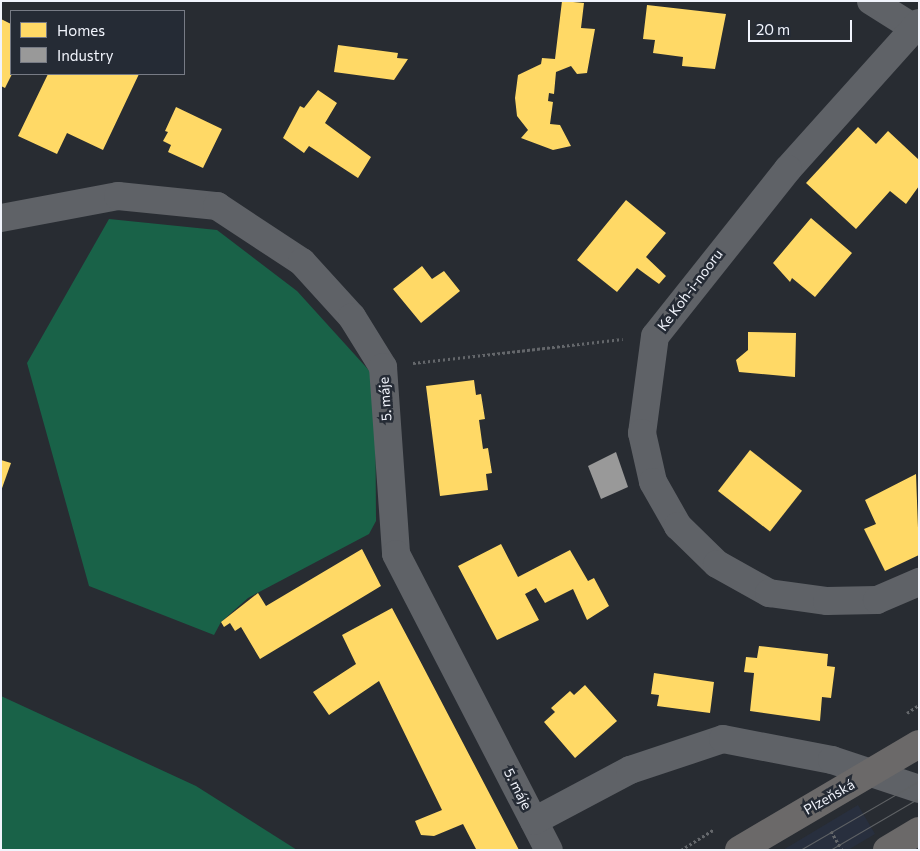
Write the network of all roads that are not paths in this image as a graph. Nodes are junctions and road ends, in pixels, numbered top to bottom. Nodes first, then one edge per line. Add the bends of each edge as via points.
1 (871, 1) edge
2 (916, 25) edge
3 (1, 218) edge
4 (919, 582) edge
5 (919, 744) edge
6 (871, 772) junction
7 (919, 789) edge
8 (534, 821) junction
9 (919, 831) edge
10 (549, 850) edge
11 (739, 850) edge
12 (887, 850) edge

1 - 2 street, Ke Koh-i-nooru
2 - 4 street, Ke Koh-i-nooru via 707,265 655,336 642,433 654,482 678,526 717,564 769,592 827,601 877,600
3 - 8 street, 5. máje via 118,196 217,206 302,262 352,317 383,367 396,554
5 - 6 main road, Plzeňská
6 - 7 street, 5. máje
6 - 8 street, 5. máje via 832,760 723,739 630,770
6 - 11 main road, Plzeňská
8 - 10 street, 5. máje
9 - 12 main road

